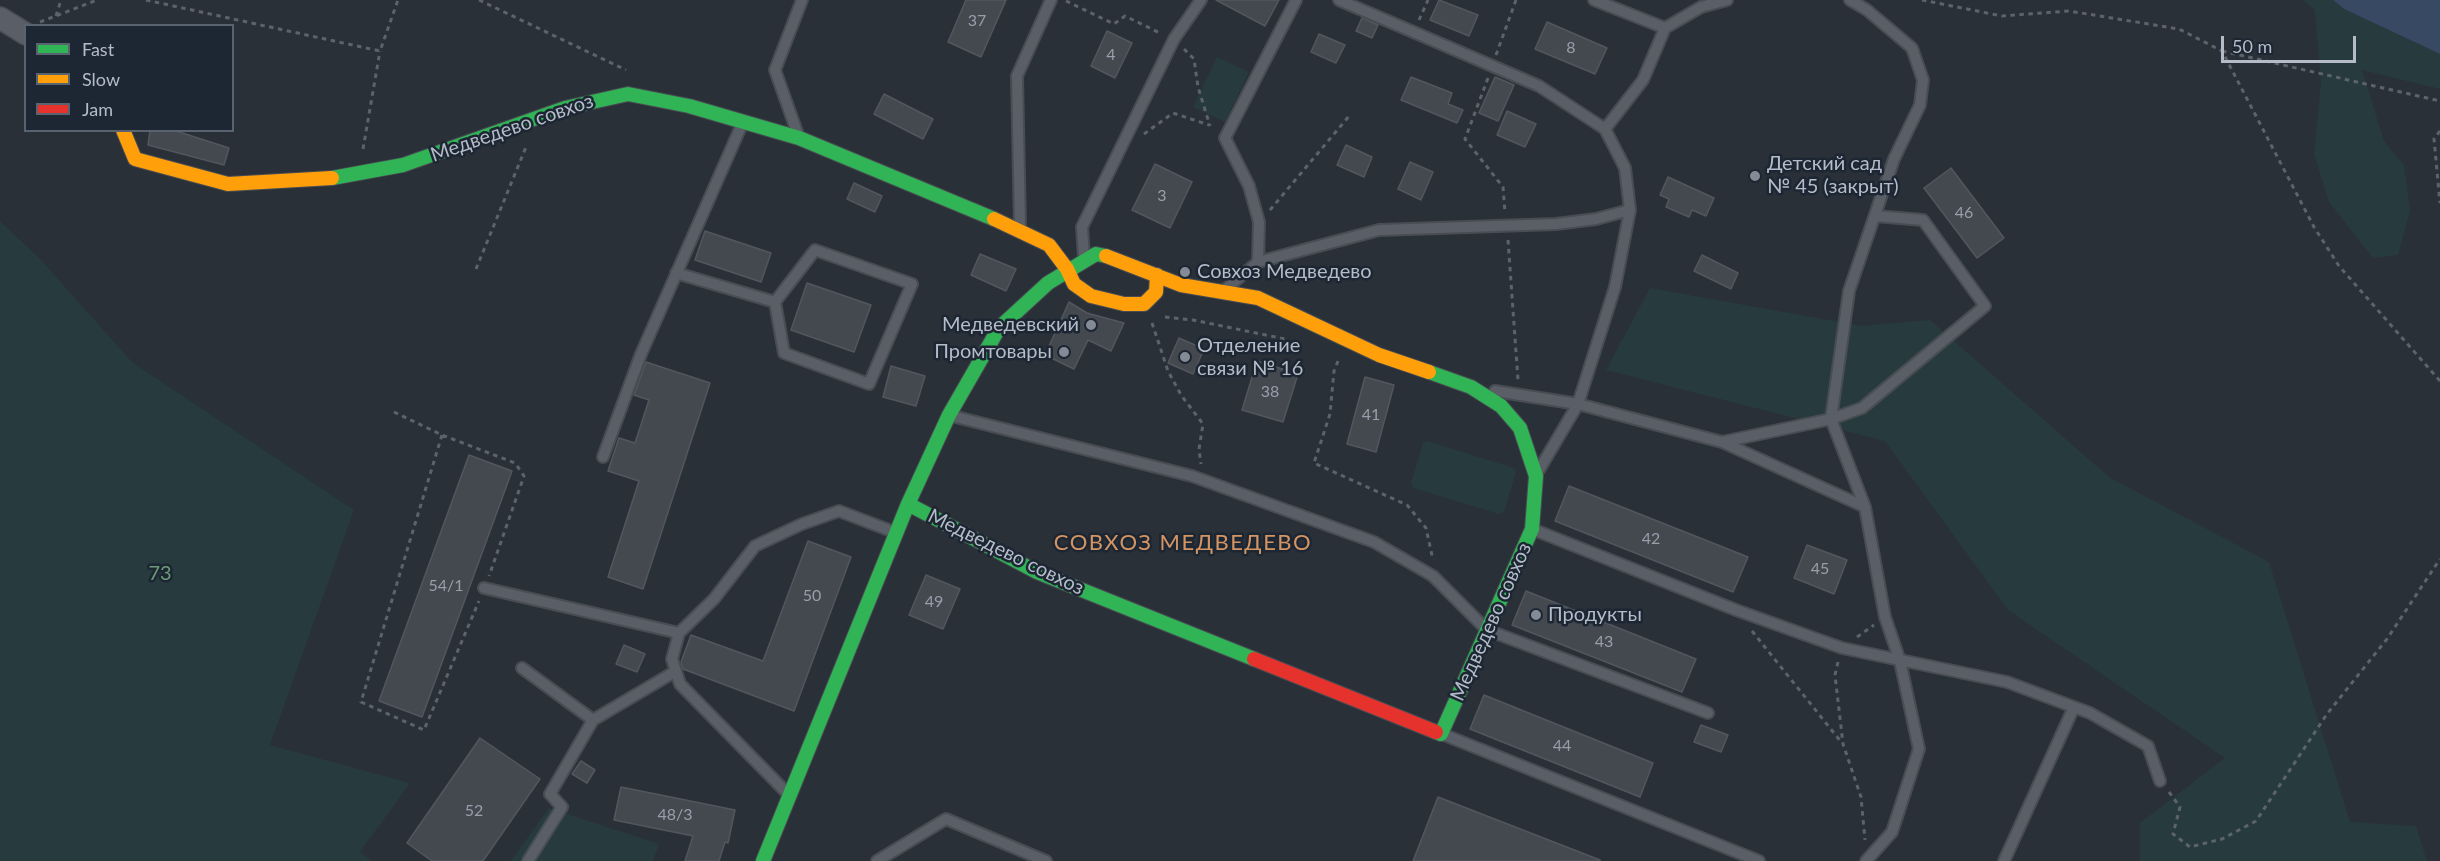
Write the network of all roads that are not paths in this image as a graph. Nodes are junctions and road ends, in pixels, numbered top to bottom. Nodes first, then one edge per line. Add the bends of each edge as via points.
1 (802, 0) edge
2 (1051, 0) edge
3 (1201, 0) edge
4 (1296, 0) edge
5 (1339, 0) edge
6 (1594, 0) edge
7 (1727, 0) edge
8 (1850, 0) edge
9 (0, 18) edge
10 (1665, 28) junction
11 (24, 33) edge
12 (743, 122) junction
13 (1605, 129) junction
14 (124, 132) edge
15 (799, 138) junction
16 (1630, 210) junction
17 (1875, 216) junction
18 (1020, 230) junction
19 (1084, 260) junction
20 (1258, 262) junction
21 (1067, 268) junction
22 (676, 273) junction
23 (1157, 275) junction
24 (1222, 293) junction
25 (775, 302) junction
26 (1471, 387) junction
27 (1578, 404) junction
28 (949, 415) junction
29 (1831, 419) junction
30 (1722, 442) junction
31 (603, 457) dead end
32 (1536, 476) junction
33 (908, 504) junction
34 (1865, 507) junction
35 (1532, 529) junction
36 (897, 533) junction
37 (484, 588) road end
38 (1487, 630) junction
39 (679, 633) junction
40 (1900, 661) junction
41 (522, 668) dead end
42 (676, 670) junction
43 (2074, 707) junction
44 (1708, 713) dead end
45 (593, 720) junction
46 (1441, 734) junction
47 (2160, 781) road end
48 (789, 796) junction
49 (528, 861) edge
50 (763, 861) edge
51 (877, 861) edge
52 (1046, 861) edge
53 (1759, 861) edge
54 (1866, 861) edge
55 (2004, 861) edge

1 - 15 lane via 776,70
2 - 18 lane via 1017,76
3 - 19 lane via 1174,39 1082,227
4 - 20 lane via 1224,138 1249,186 1259,222
5 - 13 lane via 1539,86
6 - 10 lane
7 - 10 lane via 1701,7
8 - 17 lane via 1912,48 1923,80 1920,105 1894,159
9 - 11 street
10 - 13 lane via 1643,80
12 - 14 street, Медведево совхоз via 628,94 604,97 538,117 403,165 321,180 228,184 135,159
12 - 15 street, Медведево совхоз
12 - 22 lane
13 - 16 lane via 1625,168
15 - 18 street, Медведево совхоз
16 - 20 lane via 1596,219 1507,227 1379,230
16 - 27 lane via 1615,287
17 - 29 lane via 1849,291
17 - 29 lane via 1923,220 1985,306 1862,408
18 - 21 street, Медведево совхоз via 1048,245
19 - 21 street, Медведево совхоз
19 - 23 street, Медведево совхоз via 1096,254
20 - 24 lane
21 - 23 street via 1074,284 1091,296 1147,310 1156,292
21 - 28 street, Медведево совхоз via 999,328
22 - 25 lane
22 - 31 lane
23 - 24 street, Медведево совхоз via 1181,285
24 - 26 street, Медведево совхоз via 1258,298 1379,355
25 - 25 lane via 784,353 869,384 912,284 815,250
26 - 27 lane
26 - 32 street, Медведево совхоз via 1501,406 1520,428
27 - 30 lane
27 - 32 lane
28 - 33 street, Медведево совхоз
28 - 38 lane via 1204,480 1374,542 1432,576
29 - 30 lane
29 - 34 lane
30 - 34 lane
32 - 35 street, Медведево совхоз
33 - 36 street, Медведево совхоз
33 - 46 street, Медведево совхоз via 1037,572
34 - 40 lane via 1885,617
35 - 38 street, Медведево совхоз
35 - 40 lane via 1736,610 1842,648
36 - 39 lane via 838,512 802,524 755,546 714,599
36 - 48 street, Медведево совхоз
37 - 39 lane
38 - 44 lane
38 - 46 street, Медведево совхоз
39 - 42 lane via 672,659
40 - 43 lane via 2007,681
40 - 54 lane via 1919,749 1892,832
41 - 45 lane
42 - 45 lane
42 - 48 lane via 680,684
43 - 47 lane via 2148,746
43 - 55 lane
45 - 49 lane via 550,794 562,807
46 - 53 lane
48 - 50 street, Медведево совхоз
51 - 52 lane via 946,819

